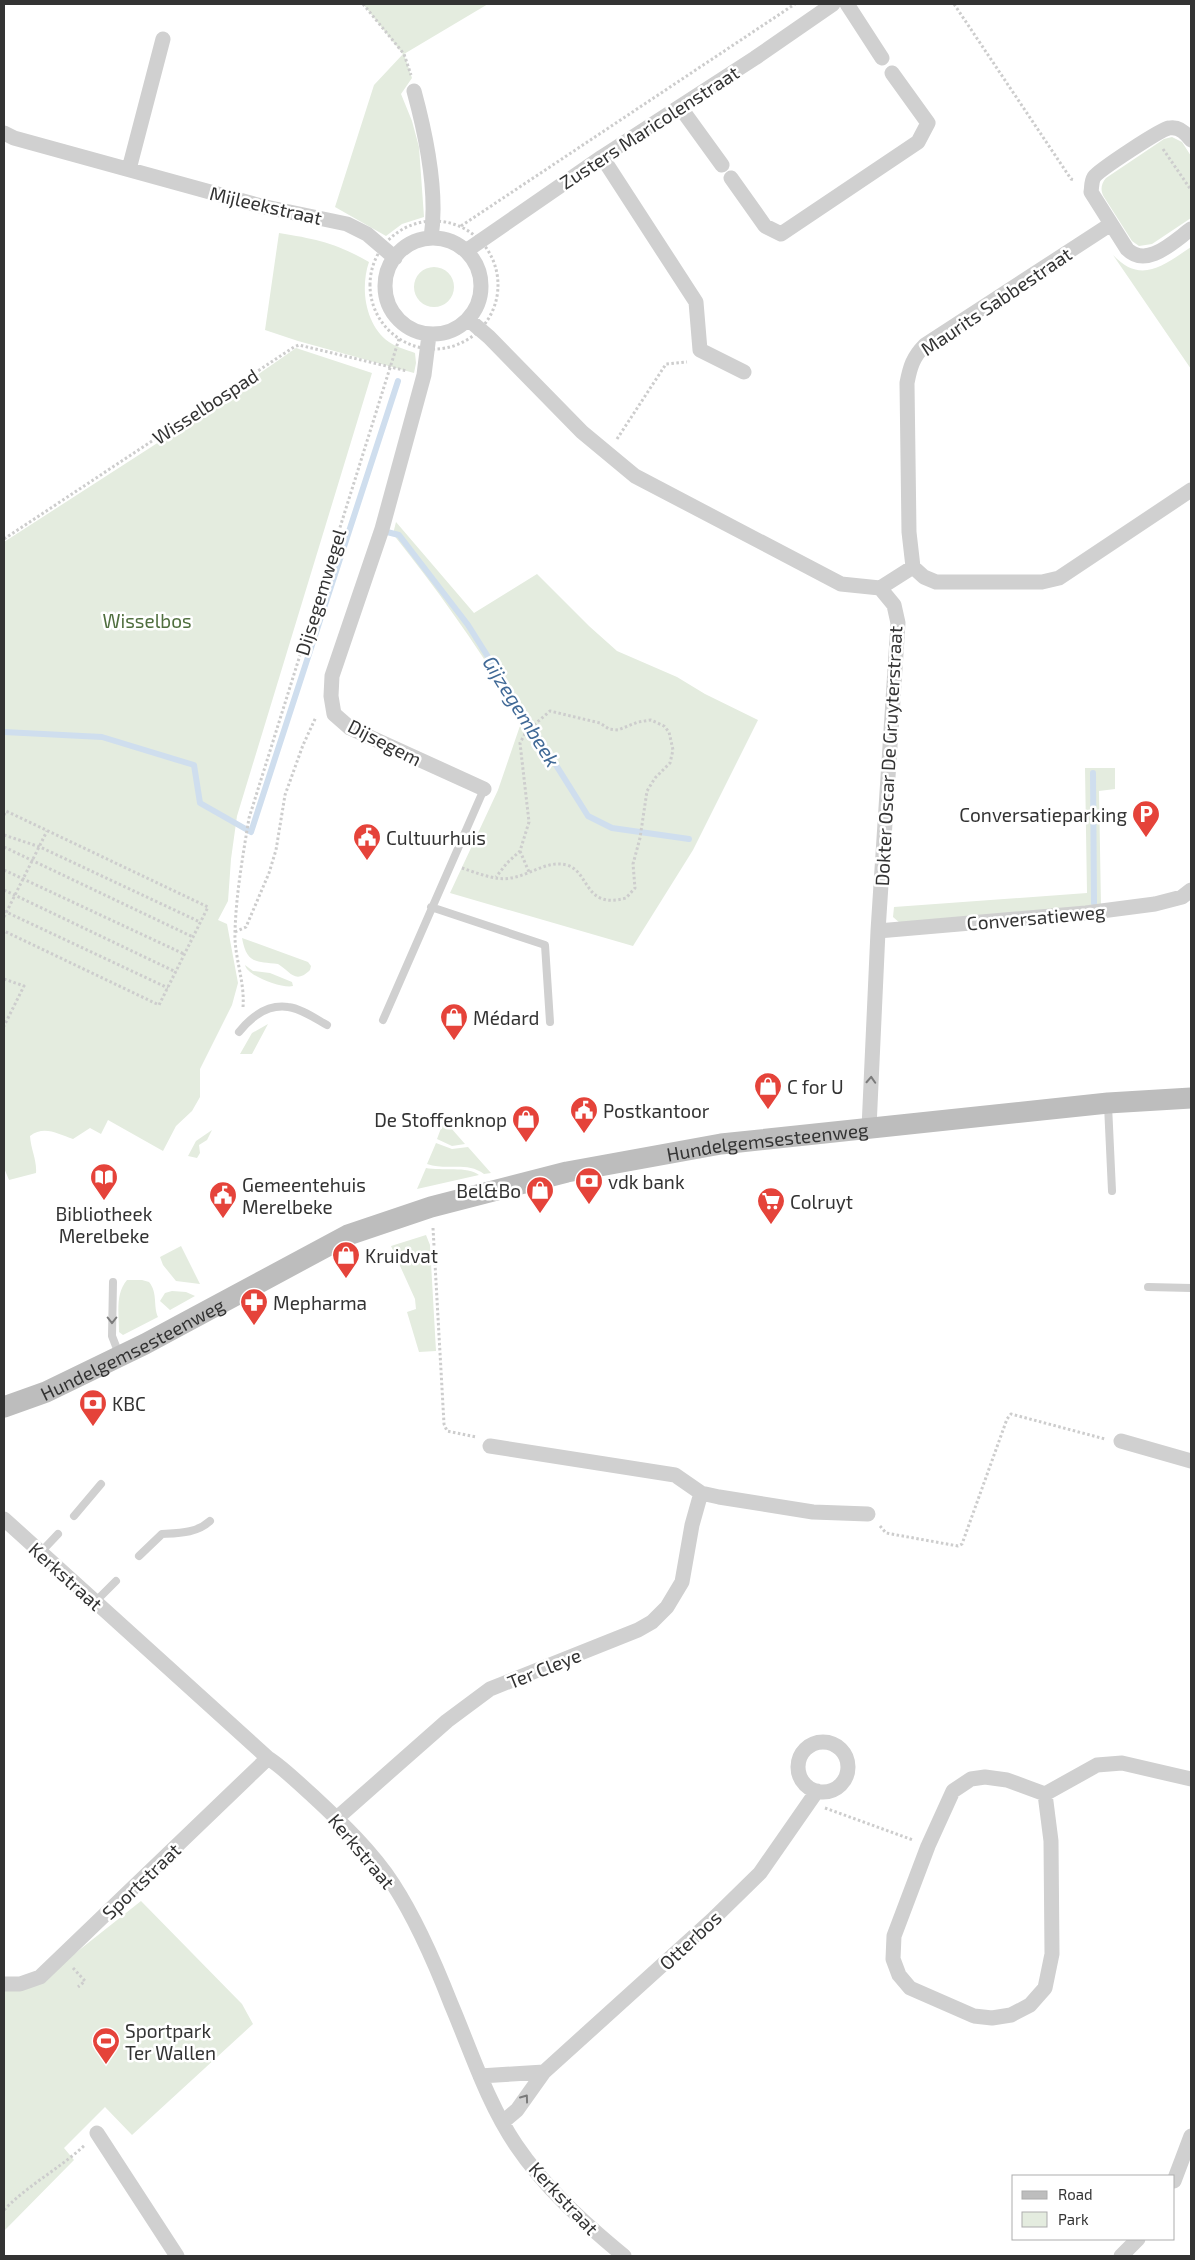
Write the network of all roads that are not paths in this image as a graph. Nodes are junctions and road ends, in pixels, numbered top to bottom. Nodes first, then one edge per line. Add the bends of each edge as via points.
1 (833, 4) edge
2 (847, 4) edge
3 (163, 39) dead end
4 (882, 58) dead end
5 (892, 72) dead end
6 (414, 91) road end
7 (680, 107) junction
8 (4, 133) edge
9 (1191, 140) edge
10 (602, 156) junction
11 (722, 165) dead end
12 (129, 169) junction
13 (731, 178) dead end
14 (1111, 224) junction
15 (1191, 229) edge
16 (431, 238) junction
17 (466, 251) junction
18 (395, 258) junction
19 (469, 320) junction
20 (428, 342) junction
21 (744, 372) dead end
22 (1191, 490) edge
23 (913, 567) junction
24 (880, 588) junction
25 (484, 789) joint
26 (1191, 890) edge
27 (431, 907) junction
28 (878, 931) junction
29 (383, 1020) dead end
30 (550, 1022) dead end
31 (327, 1025) dead end
32 (239, 1032) road end
33 (1191, 1098) edge
34 (1108, 1103) junction
35 (869, 1128) junction
36 (1112, 1191) dead end
37 (113, 1282) dead end
38 (1148, 1287) dead end
39 (1191, 1288) edge
40 (119, 1355) junction
41 (4, 1407) edge
42 (1121, 1441) road end
43 (490, 1446) road end
44 (1191, 1461) edge
45 (101, 1484) dead end
46 (701, 1493) junction
47 (868, 1514) road end
48 (74, 1516) dead end
49 (4, 1519) edge
50 (210, 1521) dead end
51 (58, 1534) dead end
52 (40, 1553) junction
53 (139, 1556) dead end
54 (116, 1581) dead end
55 (95, 1602) junction
56 (268, 1758) junction
57 (1191, 1779) edge
58 (1045, 1794) junction
59 (813, 1797) road end
60 (337, 1818) junction
61 (4, 1984) edge
62 (544, 2072) junction
63 (480, 2076) junction
64 (503, 2122) junction
65 (97, 2133) road end
66 (1191, 2136) edge
67 (1175, 2178) edge
68 (1137, 2240) edge
69 (177, 2256) edge
70 (624, 2256) edge
71 (1121, 2256) edge

1 - 7 street, Zusters Maricolenstraat
2 - 4 street
3 - 12 street
5 - 13 street via 928,123 918,142 781,234 765,226
6 - 16 street via 427,138 434,221
7 - 10 street, Zusters Maricolenstraat
7 - 11 street
8 - 12 street, Mijleekstraat
9 - 14 street via 1183,131 1168,128 1099,172 1091,192
10 - 17 street, Zusters Maricolenstraat
10 - 21 street via 696,302 700,350
12 - 18 street, Mijleekstraat via 261,206 347,224 367,234
14 - 15 street via 1127,249 1139,256 1154,254
14 - 23 street, Maurits Sabbestraat via 916,354 907,383 909,532
16 - 17 street via 449,241
16 - 18 street via 412,243
17 - 19 street via 478,267 482,287 477,307
18 - 20 street via 385,286 388,302 396,317
19 - 20 street
19 - 24 street via 607,454 635,476 841,584
20 - 25 street, Dijsegem via 424,375 382,529 332,676 331,696 334,714 350,728
22 - 23 street via 1059,578 1042,582 936,582 924,578
23 - 24 street
24 - 28 street, Dokter Oscar De Gruyterstraat via 894,605 898,623
25 - 27 lane, Dijsegem
26 - 28 street, Conversatieweg via 1182,897 1148,906
27 - 29 lane, Dijsegem
27 - 30 lane via 546,945
35 -> 28 street, Dokter Oscar De Gruyterstraat
31 - 32 lane via 289,1007 256,1014
33 - 34 main road, Hundelgemsesteenweg
34 - 35 main road, Hundelgemsesteenweg
34 - 36 lane
35 - 40 main road, Hundelgemsesteenweg via 722,1144 567,1172 431,1207 348,1235
37 -> 40 lane via 112,1336
38 - 39 lane
40 - 41 main road, Hundelgemsesteenweg via 46,1392
42 - 44 street
43 - 46 street via 675,1475
45 - 48 lane
46 - 47 street via 813,1512
46 - 60 street, Ter Cleye via 682,1582 667,1607 652,1622 490,1689 447,1720
49 - 52 street, Kerkstraat
50 - 53 lane via 202,1528 184,1533 162,1534
51 - 52 lane
52 - 55 street, Kerkstraat
54 - 55 lane
55 - 56 street, Kerkstraat
56 - 60 street, Kerkstraat
56 - 61 street, Sportstraat via 40,1977 20,1984
57 - 58 street via 1122,1763 1097,1765
58 - 58 street via 1007,1780 985,1777 971,1780 953,1791 894,1936 893,1959 898,1975 910,1988 974,2016 992,2018 1012,2015 1030,2005 1045,1988 1052,1954 1051,1841
59 - 62 street, Otterbos via 760,1874
60 - 63 street, Kerkstraat via 392,1883 409,1913 451,2002
62 - 63 street
64 -> 62 street, Otterbos via 517,2110
63 - 64 street, Kerkstraat
64 - 70 street, Kerkstraat via 538,2174 574,2213
65 - 69 street
66 - 67 street
68 - 71 street

